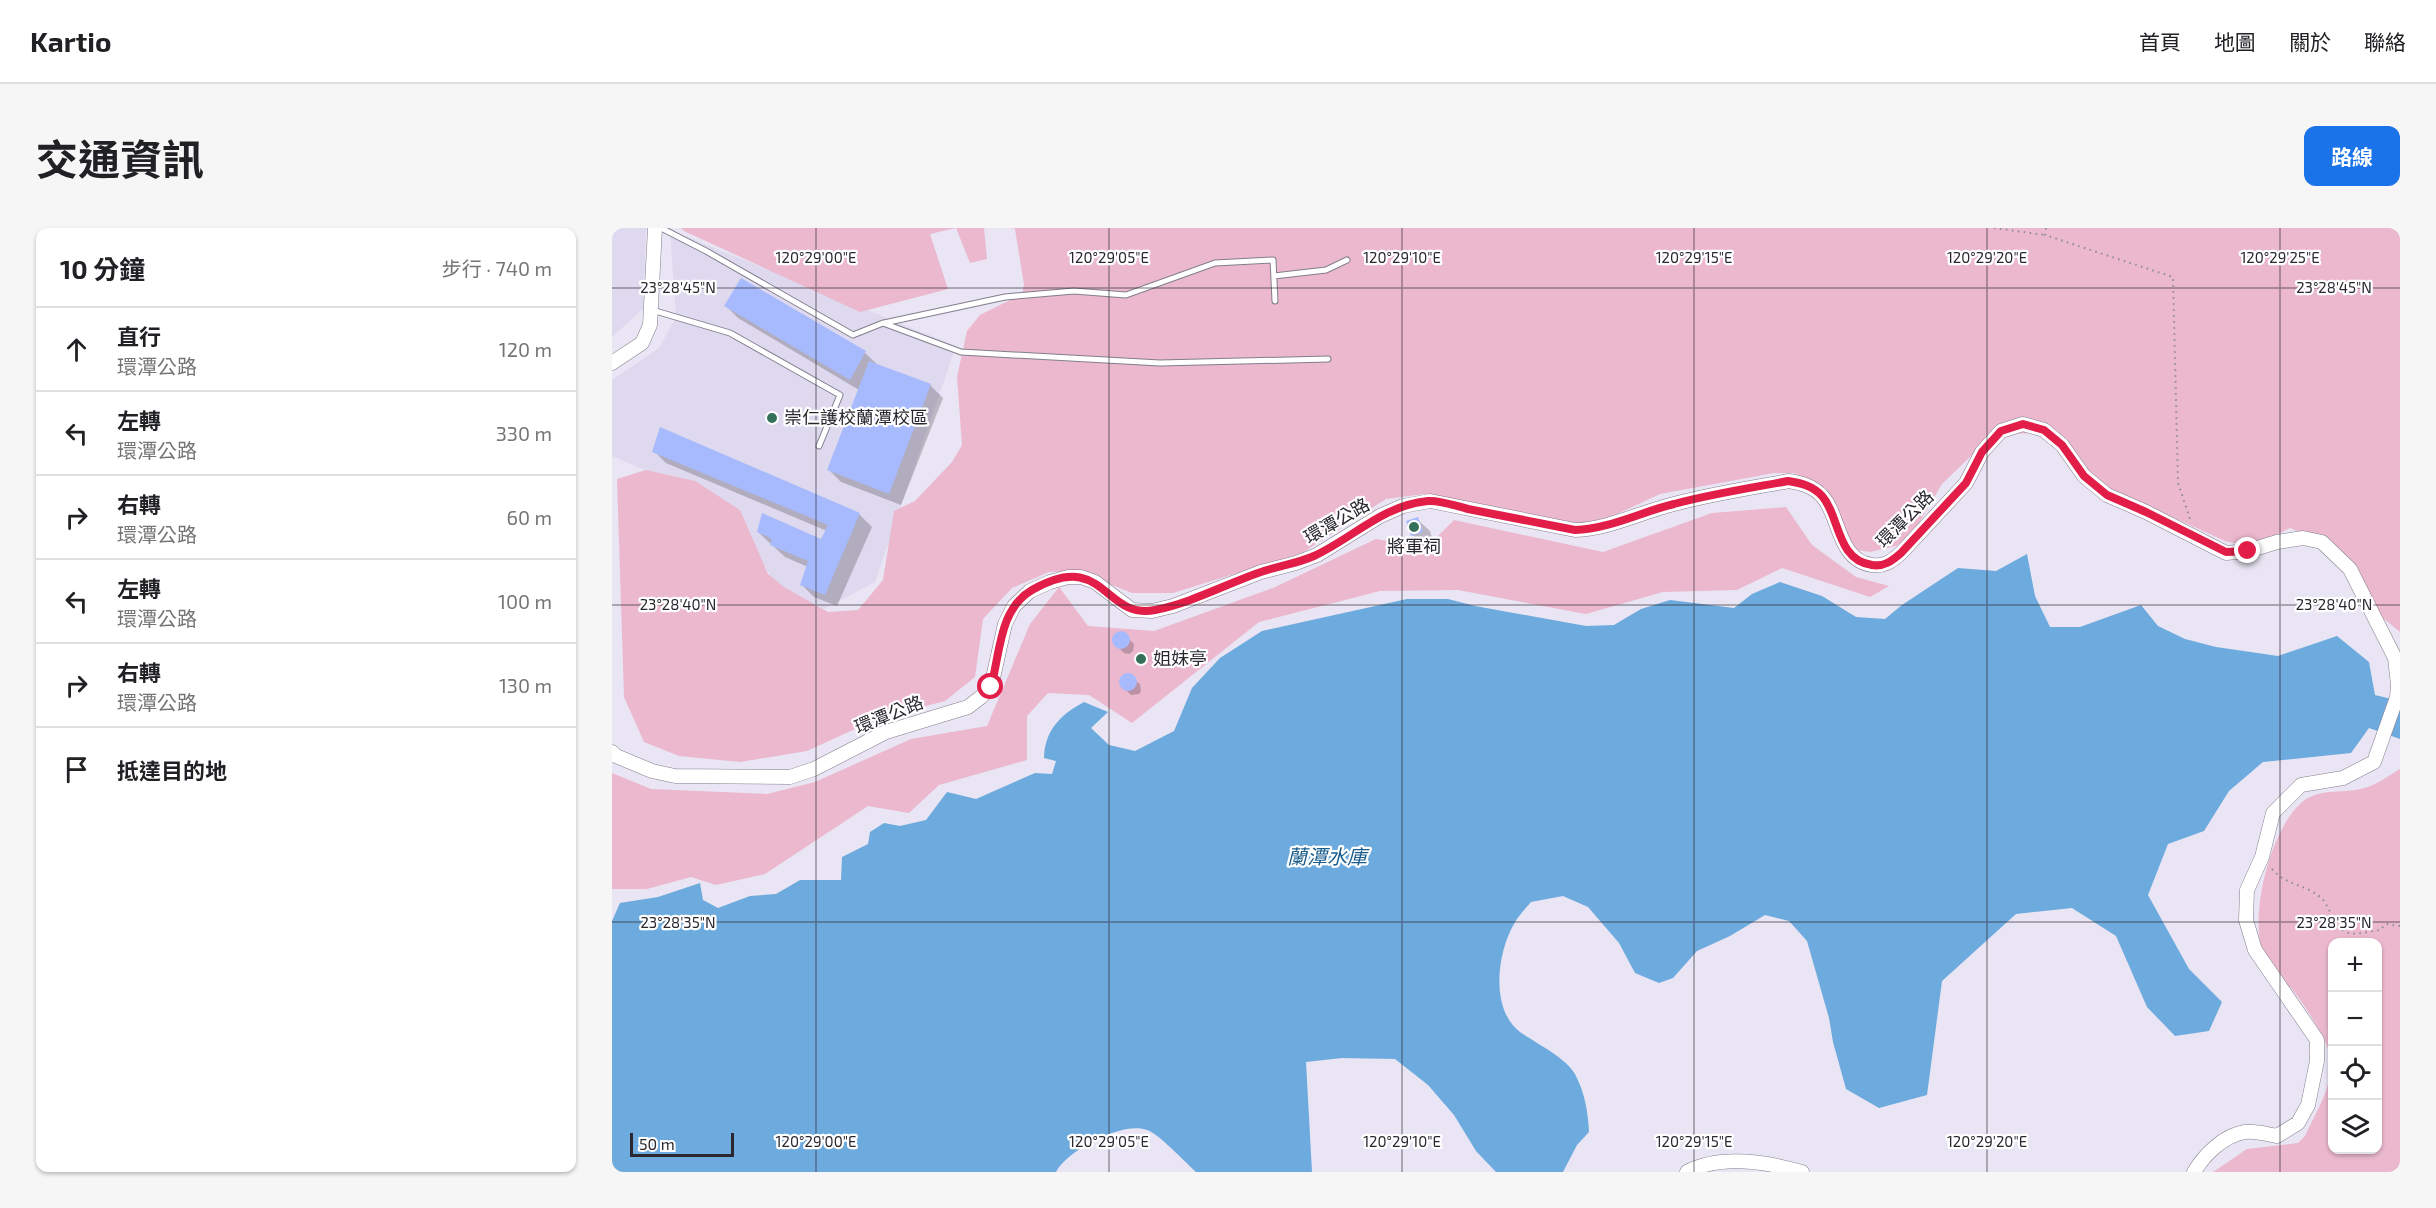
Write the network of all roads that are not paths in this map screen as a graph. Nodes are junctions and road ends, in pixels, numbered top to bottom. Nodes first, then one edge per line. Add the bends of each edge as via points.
1 (655, 228) edge
2 (661, 228) edge
3 (1347, 260) dead end
4 (1274, 276) junction
5 (1275, 301) dead end
6 (651, 309) junction
7 (883, 323) junction
8 (1328, 358) dead end
9 (612, 363) edge
10 (819, 446) dead end
11 (612, 752) edge
12 (1687, 1172) edge
13 (1802, 1172) edge
14 (2194, 1172) edge

1 - 6 street
2 - 7 lane via 853,335
3 - 4 lane via 1326,270
4 - 5 lane
4 - 7 lane via 1273,260 1215,263 1126,295 1074,291 1005,297
6 - 9 street via 650,325 642,343
6 - 10 lane via 730,333 840,395
7 - 8 lane via 961,352 1160,363
11 - 14 street, 環潭公路 via 652,771 675,776 790,777 886,732 968,707 991,687 1005,624 1014,606 1030,591 1050,582 1081,577 1095,582 1132,610 1152,611 1261,572 1296,564 1380,516 1430,501 1575,530 1597,529 1677,503 1788,481 1805,483 1823,496 1855,559 1878,566 1901,553 1966,483 1982,452 2001,431 2023,424 2044,430 2062,445 2084,476 2107,495 2226,552 2303,538 2322,542 2350,569 2395,658 2397,697 2374,762 2343,778 2301,785 2273,813 2262,857 2247,890 2246,920 2255,950 2317,1040 2308,1105 2298,1123 2277,1136 2242,1132 2220,1143
12 - 13 street via 1725,1161 1777,1165

